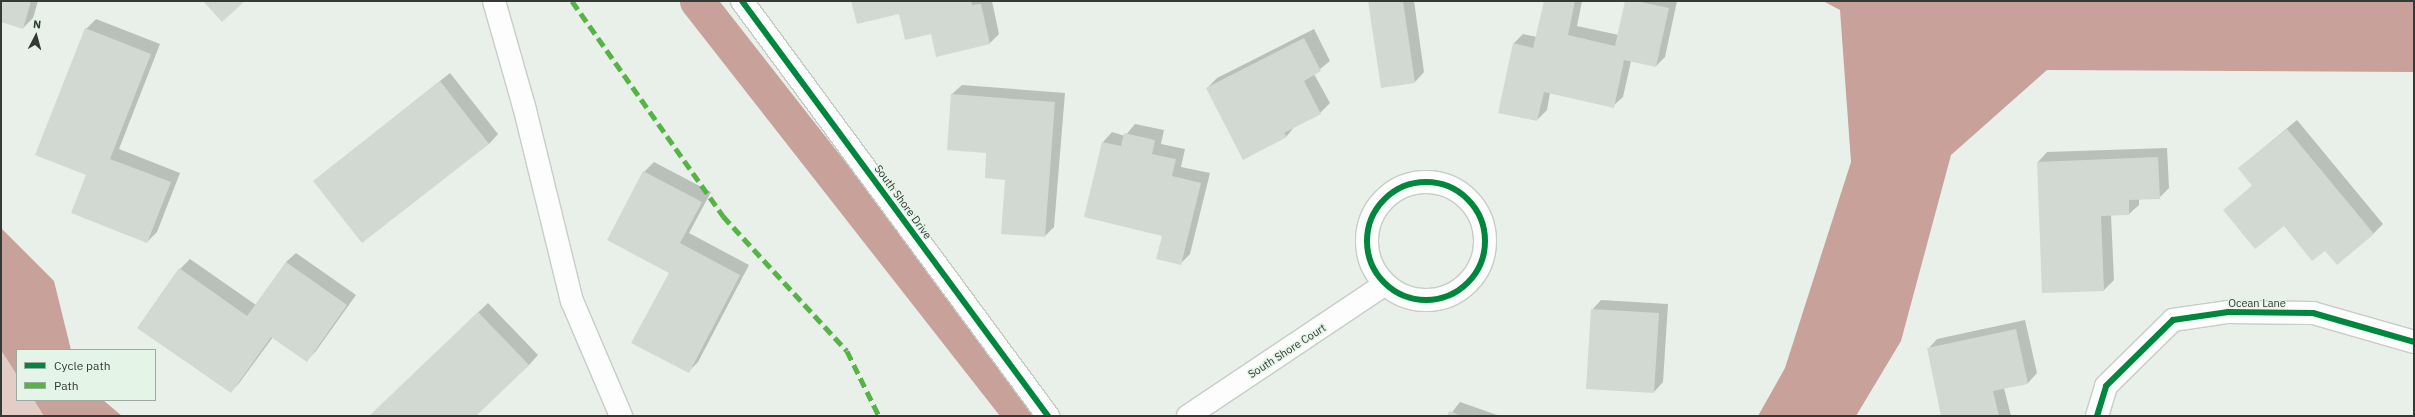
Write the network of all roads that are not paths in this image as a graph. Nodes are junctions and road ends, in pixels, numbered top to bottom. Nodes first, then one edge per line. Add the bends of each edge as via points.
1 (494, 1) edge
2 (742, 1) edge
3 (1385, 284) junction
4 (2414, 342) edge
5 (621, 416) edge
6 (1048, 416) edge
7 (1188, 416) edge
8 (2098, 416) edge

1 - 5 street via 524,106 572,301
2 - 6 street, South Shore Drive
3 - 3 street via 1405,296 1428,300 1451,296 1470,282 1482,263 1487,240 1481,217 1468,198 1448,185 1425,181 1402,186 1383,199 1370,219 1366,242 1371,265
3 - 7 street, South Shore Court
4 - 8 street, Ocean Lane via 2313,313 2228,312 2173,320 2106,386

